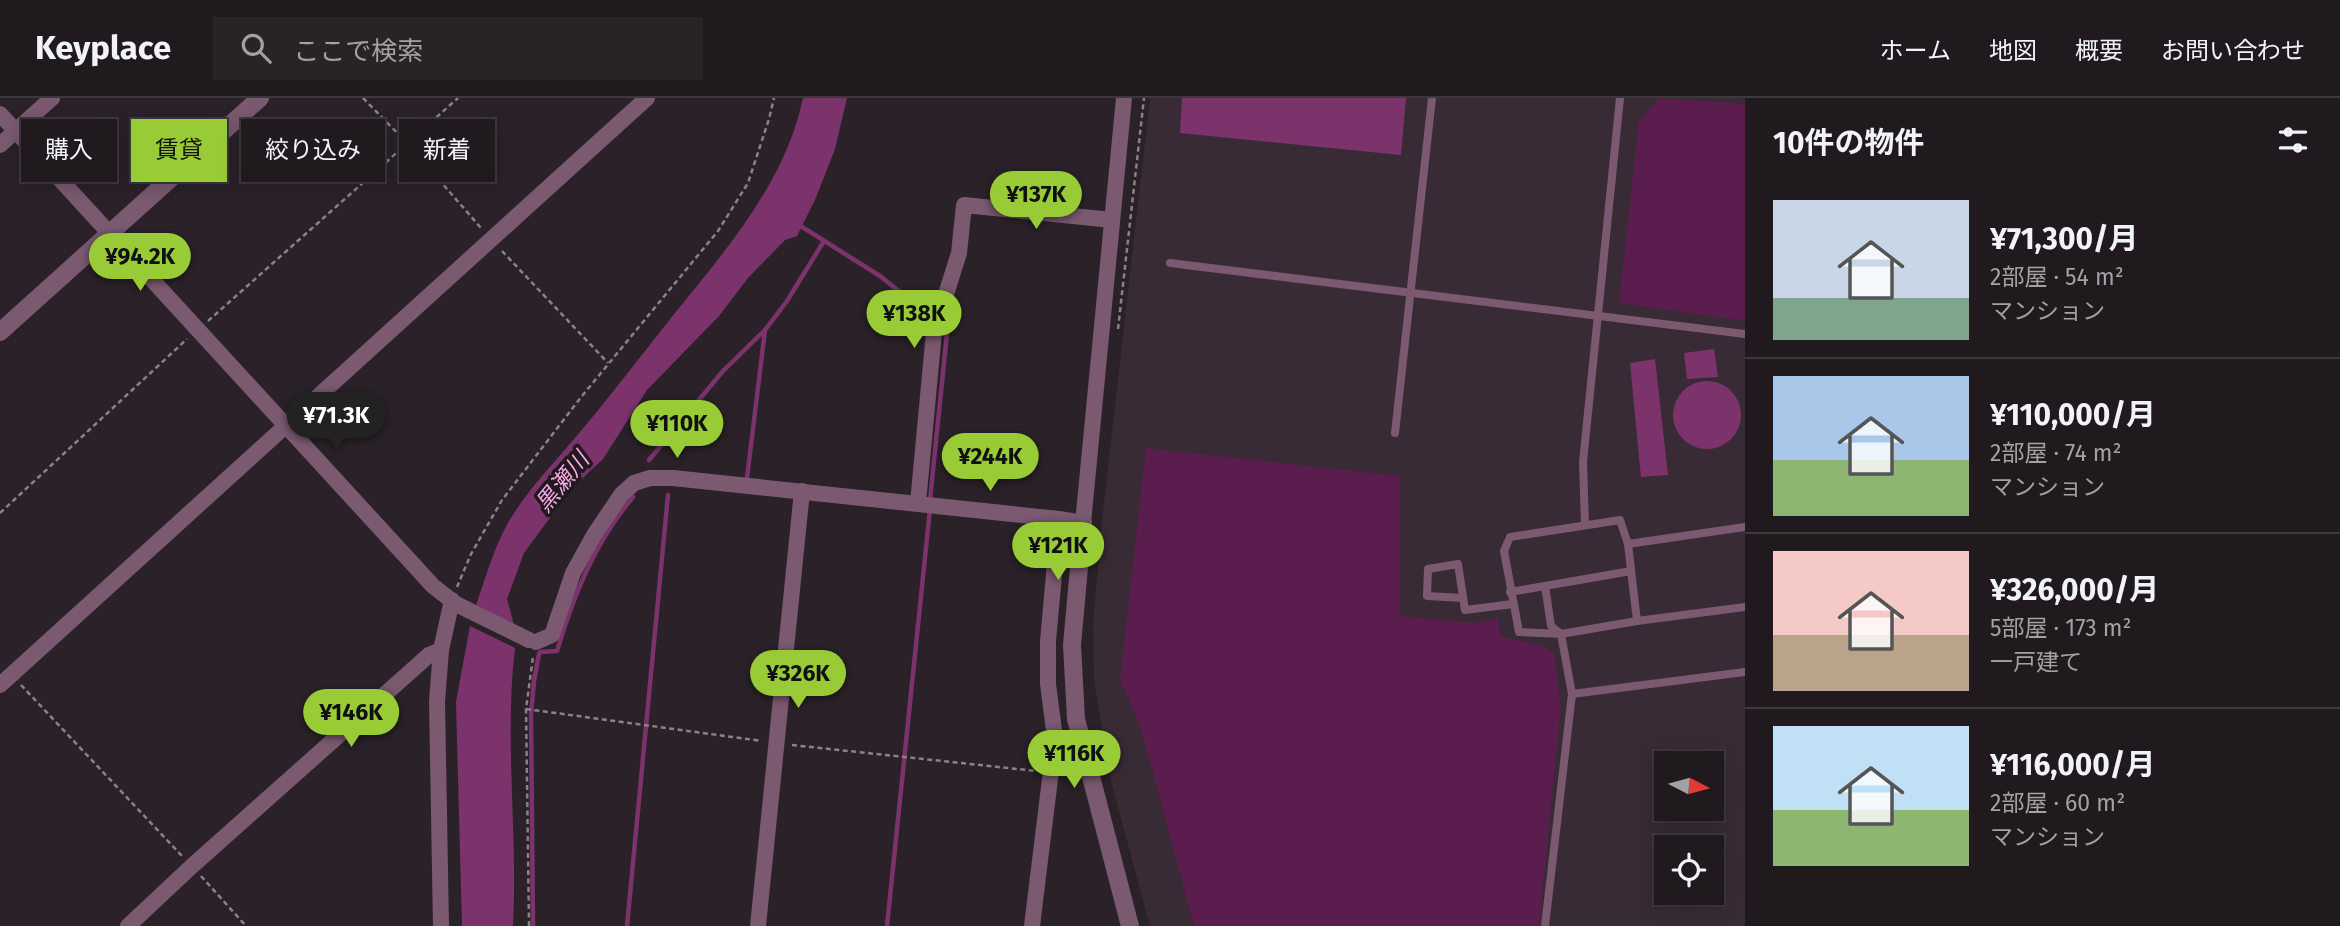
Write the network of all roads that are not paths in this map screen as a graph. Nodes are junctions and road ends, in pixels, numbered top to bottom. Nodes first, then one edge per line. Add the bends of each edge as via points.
1 (52, 98) edge
2 (260, 98) edge
3 (647, 98) edge
4 (1124, 98) edge
5 (1432, 98) edge
6 (1620, 98) edge
7 (0, 114) edge
8 (16, 131) junction
9 (0, 145) edge
10 (1112, 220) junction
11 (110, 233) junction
12 (1170, 263) dead end
13 (1409, 293) junction
14 (1599, 317) junction
15 (0, 332) edge
16 (1745, 334) edge
17 (287, 426) junction
18 (1395, 433) dead end
19 (802, 491) junction
20 (918, 503) junction
21 (1059, 519) junction
22 (1083, 523) junction
23 (1586, 525) junction
24 (1745, 527) edge
25 (1628, 544) junction
26 (1632, 571) junction
27 (1545, 586) junction
28 (1510, 592) junction
29 (1463, 598) junction
30 (454, 602) junction
31 (1513, 604) junction
32 (1745, 607) edge
33 (1637, 621) junction
34 (1560, 634) junction
35 (442, 650) junction
36 (1745, 672) edge
37 (6, 680) edge
38 (1572, 694) junction
39 (128, 926) edge
40 (440, 926) edge
41 (758, 926) edge
42 (1032, 926) edge
43 (1130, 926) edge
44 (1545, 926) edge

1 - 8 street
2 - 11 street
3 - 17 street
4 - 10 street
5 - 13 lane
6 - 14 lane
7 - 8 street
8 - 9 street
8 - 11 street
10 - 20 street via 964,205 959,253 934,332
10 - 22 street
11 - 15 street
11 - 17 street
12 - 13 lane
13 - 14 lane
13 - 18 lane
14 - 16 lane
14 - 23 lane via 1583,462
17 - 30 street via 433,586
17 - 37 street
19 - 20 street
19 - 30 street via 673,478 634,483 621,495 573,573 552,635 532,641
19 - 41 street
20 - 21 street
21 - 22 street
21 - 42 street via 1048,641 1055,738
22 - 43 street via 1072,645 1076,719
23 - 25 lane via 1620,520
23 - 28 lane via 1510,537 1504,551
24 - 25 lane
25 - 26 lane
26 - 27 lane
26 - 33 lane
27 - 28 lane
27 - 34 lane via 1550,626
28 - 31 lane
29 - 29 lane via 1458,565 1428,569 1427,596
29 - 31 lane via 1465,610
30 - 35 street
31 - 34 lane via 1519,632
32 - 33 lane
33 - 34 lane
34 - 38 lane
35 - 39 street via 429,655
35 - 40 street via 437,701
36 - 38 lane
38 - 44 lane

